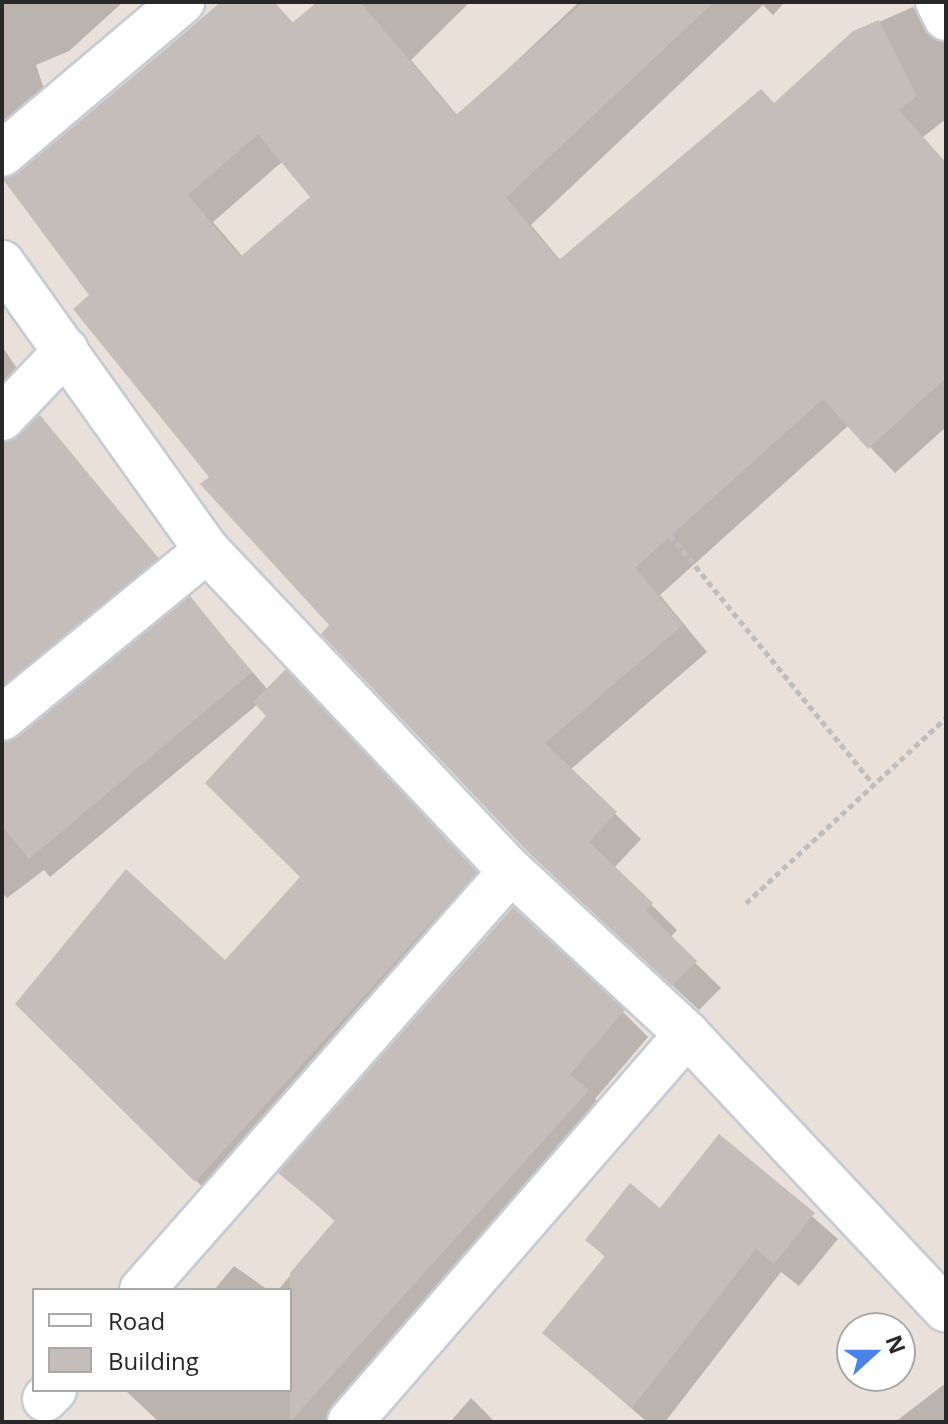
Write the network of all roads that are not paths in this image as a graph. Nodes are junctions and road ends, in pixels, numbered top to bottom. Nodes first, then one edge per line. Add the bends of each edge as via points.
1 (182, 2) edge
2 (938, 2) edge
3 (946, 18) edge
4 (2, 154) edge
5 (2, 263) edge
6 (66, 351) junction
7 (2, 418) edge
8 (207, 550) junction
9 (2, 718) edge
10 (511, 871) junction
11 (687, 1034) junction
12 (144, 1288) edge
13 (946, 1310) edge
14 (350, 1422) edge

1 - 4 street
2 - 3 street
5 - 6 street
6 - 7 street
6 - 8 street
8 - 9 street
8 - 10 street
10 - 11 street
10 - 12 street
11 - 13 street
11 - 14 street

